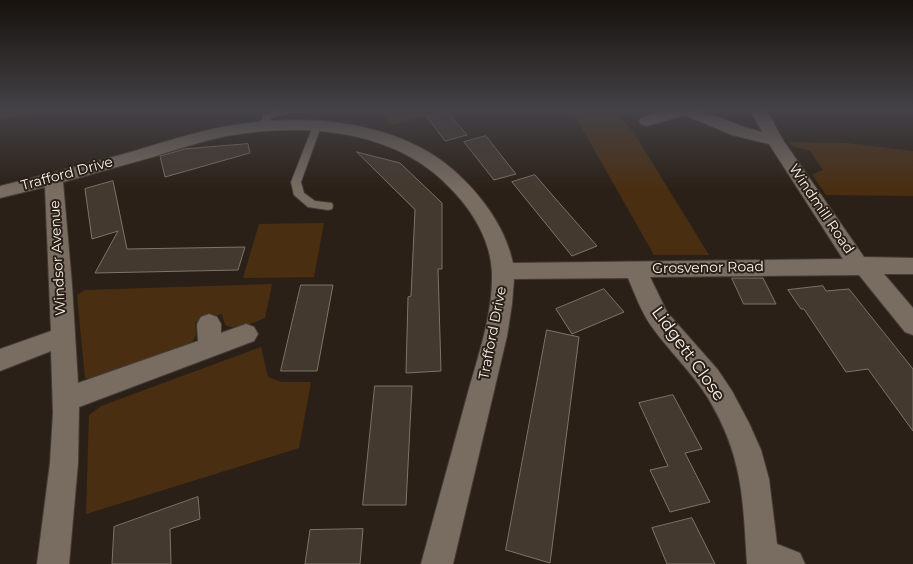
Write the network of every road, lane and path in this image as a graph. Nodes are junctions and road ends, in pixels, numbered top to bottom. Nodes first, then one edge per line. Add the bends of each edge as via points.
1 (202, 137) edge
2 (313, 137) edge
3 (379, 137) edge
4 (763, 137) edge
5 (773, 137) edge
6 (774, 140) junction
7 (54, 179) junction
8 (0, 192) edge
9 (328, 206) dead end
10 (861, 266) junction
11 (913, 266) edge
12 (636, 269) junction
13 (503, 271) junction
14 (913, 325) edge
15 (246, 334) dead end
16 (62, 337) junction
17 (0, 360) edge
18 (65, 400) junction
19 (772, 561) edge
20 (54, 564) edge
21 (437, 564) edge

1 - 7 street, Trafford Drive
2 - 9 lane via 296,182 299,195 312,204
3 - 13 street, Trafford Drive via 421,153 461,186 492,231 499,248
4 - 6 street
5 - 6 street, Windmill Road
6 - 10 street, Windmill Road
7 - 8 street, Trafford Drive
7 - 16 street, Windsor Avenue
10 - 11 street, Grosvenor Road
10 - 12 street, Grosvenor Road
10 - 14 street, Windmill Road
12 - 13 street, Grosvenor Road
12 - 19 street, Lidgett Close via 659,318 706,374 723,400 741,436 752,467 758,506
13 - 21 street, Trafford Drive via 501,300 489,363
15 - 18 street via 209,336
16 - 17 street
16 - 18 street, Windsor Avenue
18 - 20 street, Windsor Avenue via 64,463

